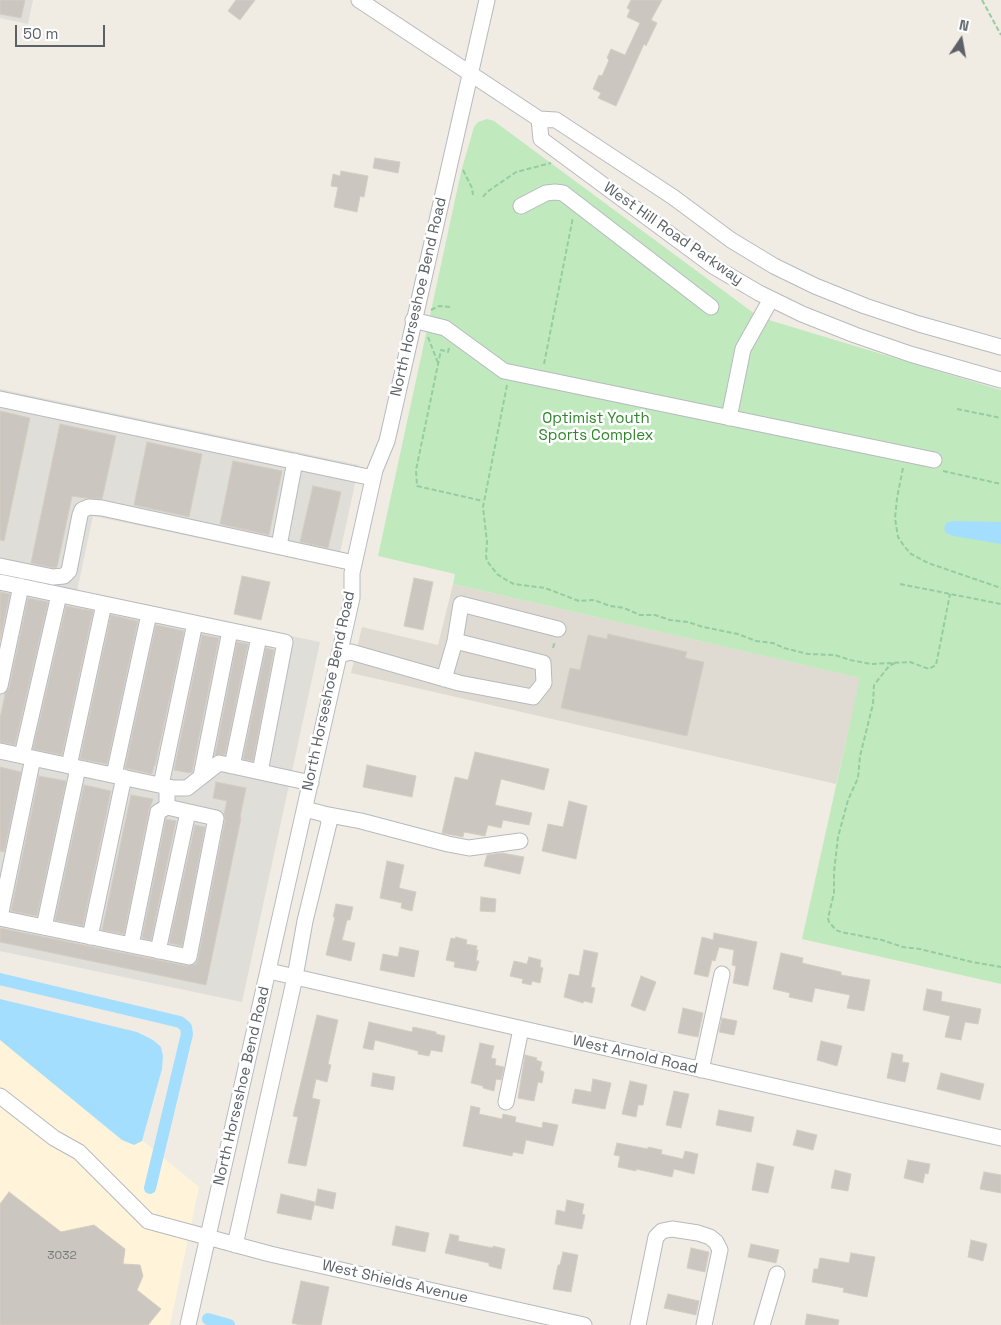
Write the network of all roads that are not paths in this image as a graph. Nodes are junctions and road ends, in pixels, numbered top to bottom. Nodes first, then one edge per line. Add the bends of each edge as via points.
1 (360, 0) edge
2 (487, 0) edge
3 (470, 72) junction
4 (539, 118) junction
5 (521, 206) dead end
6 (771, 299) junction
7 (711, 307) dead end
8 (413, 320) junction
9 (1001, 347) edge
10 (1001, 380) edge
11 (0, 399) edge
12 (728, 418) junction
13 (934, 460) dead end
14 (295, 462) junction
15 (373, 478) junction
16 (279, 546) junction
17 (354, 563) junction
18 (0, 566) edge
19 (0, 582) edge
20 (20, 586) junction
21 (59, 595) junction
22 (104, 604) junction
23 (149, 614) junction
24 (195, 624) junction
25 (558, 629) dead end
26 (230, 631) junction
27 (259, 637) junction
28 (455, 641) junction
29 (339, 655) junction
30 (444, 679) junction
31 (0, 686) edge
32 (0, 751) edge
33 (28, 757) junction
34 (232, 766) junction
35 (74, 767) junction
36 (260, 772) junction
37 (119, 776) junction
38 (201, 776) junction
39 (311, 783) junction
40 (164, 786) junction
41 (167, 807) junction
42 (305, 809) junction
43 (188, 812) junction
44 (324, 814) junction
45 (520, 840) dead end
46 (0, 917) edge
47 (44, 928) junction
48 (90, 937) junction
49 (130, 946) junction
50 (158, 951) junction
51 (269, 971) junction
52 (722, 974) dead end
53 (295, 977) junction
54 (521, 1029) junction
55 (701, 1070) junction
56 (0, 1096) edge
57 (506, 1102) dead end
58 (1001, 1138) edge
59 (206, 1238) junction
60 (235, 1245) junction
61 (777, 1274) dead end
62 (188, 1325) edge
63 (584, 1325) edge
64 (638, 1325) edge
65 (704, 1325) edge
66 (762, 1325) edge

1 - 3 street, West Hill Road Parkway
2 - 3 street, North Horseshoe Bend Road
3 - 4 street, West Hill Road Parkway
3 - 8 street, North Horseshoe Bend Road
4 - 6 street, West Hill Road Parkway via 542,139 713,266
4 - 9 street, West Hill Road Parkway via 556,120 774,266 865,306
5 - 7 street via 546,193 563,193
6 - 10 street, West Hill Road Parkway via 855,336
6 - 12 street via 743,349
8 - 12 street via 446,328 504,371
8 - 15 street, North Horseshoe Bend Road via 387,441
11 - 14 street
12 - 13 street
14 - 15 street
14 - 16 street
15 - 17 street, North Horseshoe Bend Road
16 - 17 street
16 - 18 street via 89,507 80,515 69,571 64,576 52,577
17 - 29 street, North Horseshoe Bend Road via 352,598
19 - 20 street
20 - 21 street
20 - 31 street
21 - 22 street
21 - 33 street
22 - 23 street
22 - 35 street
23 - 24 street
23 - 37 street
24 - 26 street
24 - 40 street
25 - 28 street via 461,604
26 - 27 street
26 - 38 street
27 - 34 street
27 - 36 street via 285,642
28 - 30 street
28 - 30 street via 542,663 544,683 534,697
29 - 30 street via 351,652
29 - 39 street, North Horseshoe Bend Road
32 - 33 street
33 - 35 street
33 - 46 street
34 - 36 street
34 - 38 street via 219,764
35 - 37 street
35 - 47 street
36 - 39 street
37 - 40 street
37 - 48 street
38 - 40 street via 187,788
39 - 42 street, North Horseshoe Bend Road
40 - 41 street
41 - 43 street
41 - 49 street via 158,812
42 - 44 street
42 - 51 street, North Horseshoe Bend Road
43 - 50 street
43 - 50 street via 216,818 189,957
44 - 45 street via 469,848
44 - 53 street via 328,823
46 - 47 street
47 - 48 street
48 - 49 street
49 - 50 street
51 - 53 street, West Arnold Road
51 - 59 street, North Horseshoe Bend Road
52 - 55 street
53 - 54 street, West Arnold Road
53 - 60 street
54 - 55 street, West Arnold Road
54 - 57 street
55 - 58 street, West Arnold Road
56 - 59 street, West Shields Avenue via 54,1138 79,1152 148,1221
59 - 60 street, West Shields Avenue
59 - 62 street, North Horseshoe Bend Road
60 - 63 street, West Shields Avenue
61 - 66 street
64 - 65 street via 656,1237 662,1231 672,1229 710,1237 720,1250

